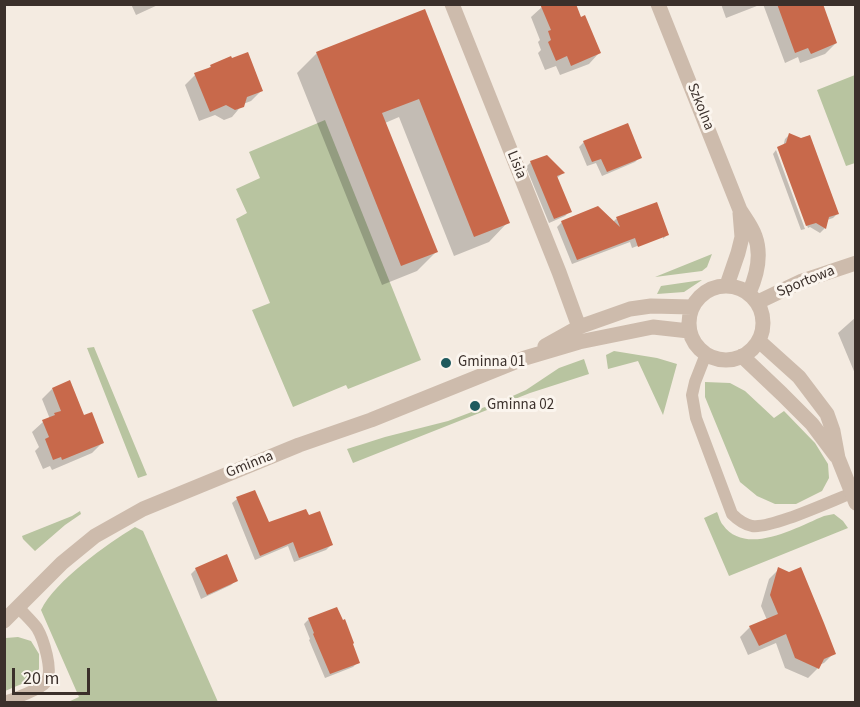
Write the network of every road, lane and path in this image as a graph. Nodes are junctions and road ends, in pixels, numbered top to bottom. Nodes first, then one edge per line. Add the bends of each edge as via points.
1 (452, 4) edge
2 (658, 4) edge
3 (740, 210) junction
4 (855, 263) edge
5 (727, 285) junction
6 (754, 298) junction
7 (692, 307) junction
8 (579, 327) junction
9 (689, 331) junction
10 (759, 341) junction
11 (706, 354) junction
12 (742, 356) junction
13 (525, 358) junction
14 (838, 458) junction
15 (854, 498) edge
16 (18, 607) junction
17 (4, 621) edge
18 (4, 702) edge

1 - 8 street, Lisia
2 - 3 street, Szkolna
3 - 5 street, Szkolna via 742,237
3 - 6 street, Szkolna via 756,236 759,257
4 - 6 street, Sportowa
5 - 6 street
5 - 7 street via 704,292
6 - 10 street via 764,326
7 - 8 street, Gminna via 630,309
7 - 9 street
8 - 13 street, Gminna
9 - 11 street
9 - 13 street, Gminna via 653,327
10 - 12 street
10 - 14 street via 799,376 827,414
11 - 12 street via 723,360
11 - 15 lane via 693,388 696,418 732,514 741,523 774,524
12 - 14 street via 812,424
13 - 16 street, Gminna via 143,509 95,536
14 - 15 street
16 - 17 street, Gminna
16 - 18 lane via 37,629 50,673 46,682

